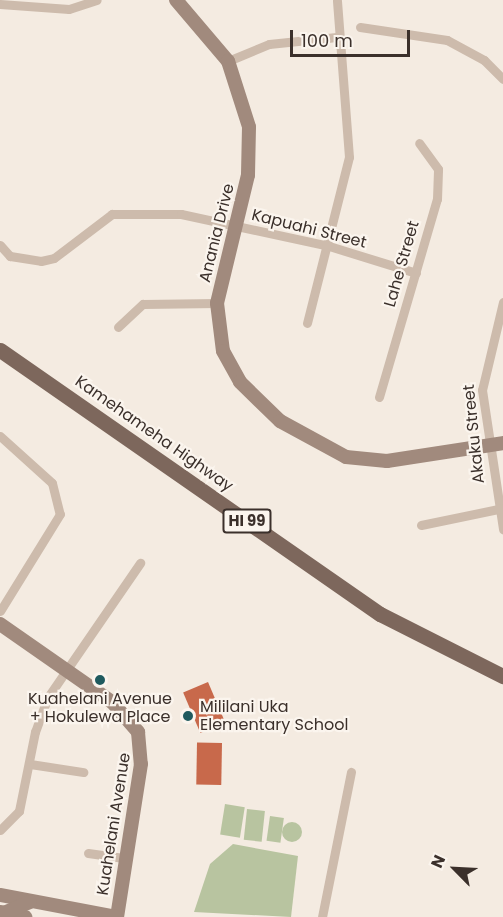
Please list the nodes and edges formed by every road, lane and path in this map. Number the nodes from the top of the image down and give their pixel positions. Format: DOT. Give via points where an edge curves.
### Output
graph roads {
  1 [pos="97,0"];
  2 [pos="176,0"];
  3 [pos="337,0"];
  4 [pos="0,4"];
  5 [pos="360,27"];
  6 [pos="337,37"];
  7 [pos="228,61"];
  8 [pos="503,79"];
  9 [pos="419,143"];
  10 [pos="233,226"];
  11 [pos="0,245"];
  12 [pos="329,246"];
  13 [pos="416,273"];
  14 [pos="217,303"];
  15 [pos="503,303"];
  16 [pos="307,323"];
  17 [pos="118,327"];
  18 [pos="0,350"];
  19 [pos="379,397"];
  20 [pos="0,436"];
  21 [pos="503,442"];
  22 [pos="488,446"];
  23 [pos="501,508"];
  24 [pos="422,525"];
  25 [pos="503,529"];
  26 [pos="140,563"];
  27 [pos="0,611"];
  28 [pos="0,624"];
  29 [pos="68,669"];
  30 [pos="503,676"];
  31 [pos="30,764"];
  32 [pos="83,772"];
  33 [pos="351,772"];
  34 [pos="0,830"];
  35 [pos="88,853"];
  36 [pos="124,858"];
  37 [pos="0,896"];
  38 [pos="33,901"];
  39 [pos="2,912"];
  40 [pos="25,917"];
  41 [pos="117,917"];
  42 [pos="322,917"];
  1 -- 4 [label="street" via="69,9"];
  2 -- 7 [label="street, Anania Drive"];
  3 -- 6 [label="street"];
  5 -- 8 [label="street" via="447,40 484,60"];
  6 -- 7 [label="street" via="269,44"];
  6 -- 12 [label="street" via="349,157"];
  7 -- 10 [label="street, Anania Drive" via="251,142"];
  9 -- 13 [label="street, Lahe Street" via="438,169 438,184"];
  10 -- 11 [label="street, Kapuahi Street" via="198,215 125,213 99,220 54,258 27,261"];
  10 -- 12 [label="street, Kapuahi Street"];
  10 -- 14 [label="street, Anania Drive"];
  12 -- 13 [label="street, Kapuahi Street"];
  12 -- 16 [label="street"];
  13 -- 19 [label="street, Lahe Street"];
  14 -- 17 [label="street" via="143,304"];
  14 -- 22 [label="street, Anania Drive" via="223,351 240,382 280,421 327,451 387,460"];
  15 -- 22 [label="street, Akaku Street" via="483,372"];
  18 -- 30 [label="main road, Kamehameha Highway / HI 99" via="380,614"];
  20 -- 27 [label="street" via="52,483 60,514"];
  21 -- 22 [label="street, Anania Drive"];
  22 -- 23 [label="street, Akaku Street"];
  23 -- 24 [label="street"];
  23 -- 25 [label="street, Akaku Street"];
  26 -- 29 [label="street"];
  28 -- 29 [label="street, Kuahelani Avenue"];
  29 -- 31 [label="street" via="39,714"];
  29 -- 36 [label="street, Kuahelani Avenue" via="123,712 138,732 141,764"];
  31 -- 32 [label="street"];
  31 -- 34 [label="street" via="19,811"];
  33 -- 42 [label="street"];
  35 -- 36 [label="street"];
  36 -- 41 [label="street, Kuahelani Avenue"];
  37 -- 38 [label="street"];
  38 -- 39 [label="street"];
  38 -- 41 [label="street"];
  39 -- 40 [label="street"];
}
